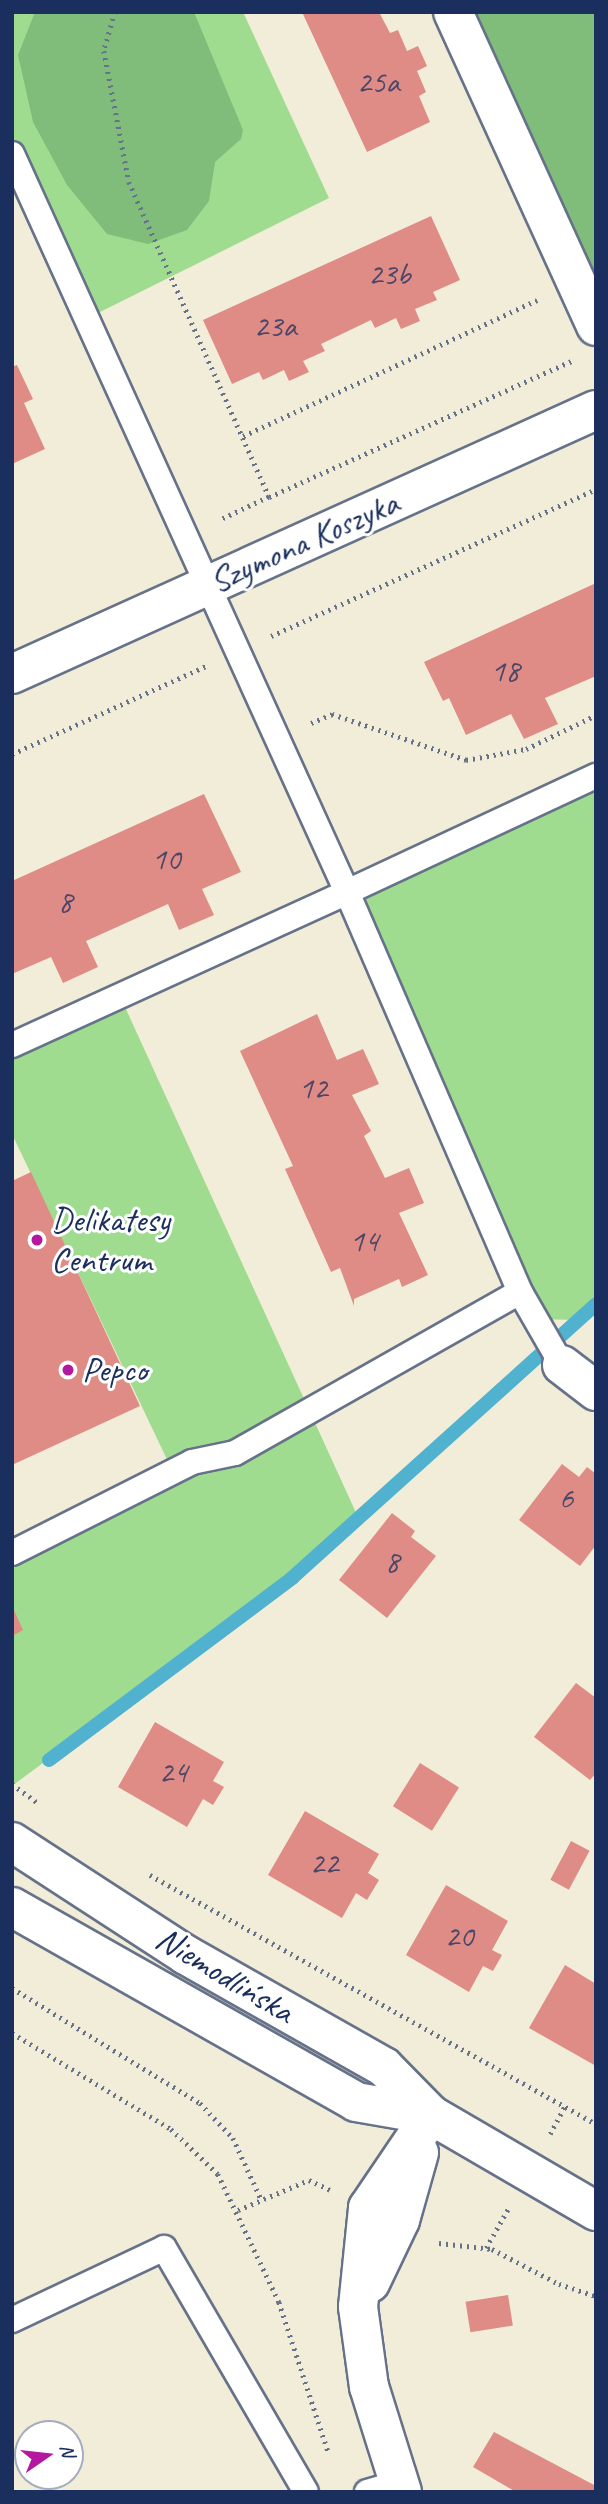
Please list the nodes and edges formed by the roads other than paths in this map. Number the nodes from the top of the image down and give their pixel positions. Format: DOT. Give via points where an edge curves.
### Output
graph roads {
  1 [pos="453,12"];
  2 [pos="12,154"];
  3 [pos="596,326"];
  4 [pos="596,410"];
  5 [pos="210,585"];
  6 [pos="12,674"];
  7 [pos="596,776"];
  8 [pos="347,892"];
  9 [pos="12,1045"];
  10 [pos="520,1292"];
  11 [pos="562,1365"];
  12 [pos="596,1391"];
  13 [pos="12,1553"];
  14 [pos="12,1842"];
  15 [pos="12,1907"];
  16 [pos="431,2115"];
  17 [pos="596,2211"];
  18 [pos="12,2319"];
  19 [pos="389,2489"];
  20 [pos="306,2492"];
  1 -- 3 [label="street"];
  2 -- 5 [label="lane"];
  4 -- 5 [label="street, Szymona Koszyka"];
  5 -- 6 [label="street, Szymona Koszyka"];
  5 -- 8 [label="lane"];
  7 -- 8 [label="lane"];
  8 -- 9 [label="lane"];
  8 -- 10 [label="lane"];
  10 -- 11 [label="lane"];
  10 -- 13 [label="lane" via="235,1453 192,1462"];
  11 -- 12 [label="street"];
  14 -- 16 [label="street, Niemodlińska" via="186,1955 384,2067"];
  15 -- 16 [label="street, Niemodlińska" via="356,2102"];
  16 -- 17 [label="street, Niemodlińska"];
  16 -- 19 [label="street" via="400,2220 358,2307"];
  18 -- 20 [label="lane" via="164,2248"];
}
